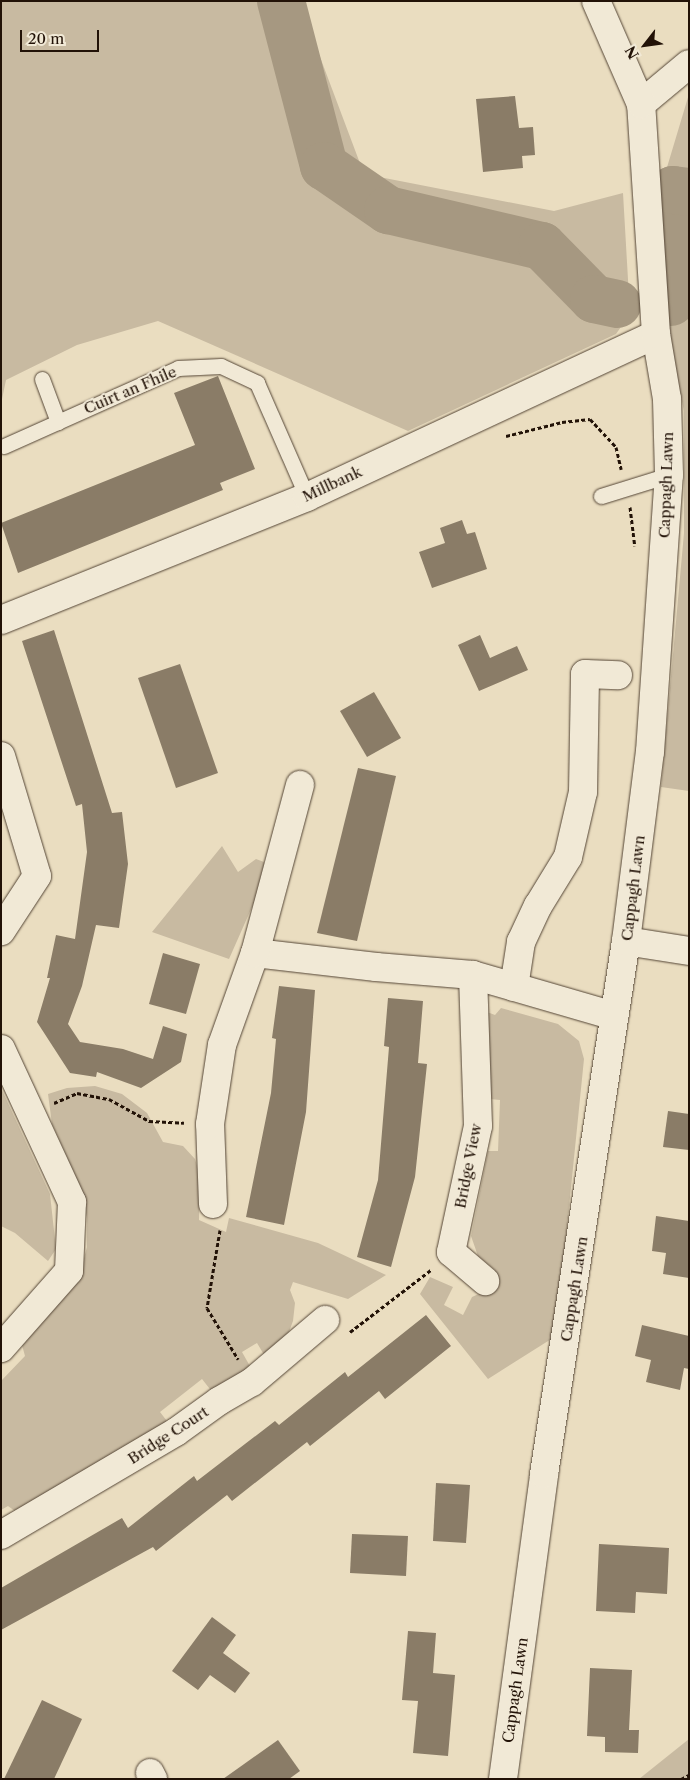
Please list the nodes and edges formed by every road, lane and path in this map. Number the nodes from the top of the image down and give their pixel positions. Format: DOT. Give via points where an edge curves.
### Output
graph roads {
  1 [pos="596,1"];
  2 [pos="689,64"];
  3 [pos="641,104"];
  4 [pos="656,334"];
  5 [pos="42,379"];
  6 [pos="58,422"];
  7 [pos="4,446"];
  8 [pos="669,475"];
  9 [pos="307,496"];
  10 [pos="601,496"];
  11 [pos="1,620"];
  12 [pos="618,675"];
  13 [pos="1,756"];
  14 [pos="300,785"];
  15 [pos="1,931"];
  16 [pos="626,941"];
  17 [pos="689,951"];
  18 [pos="255,953"];
  19 [pos="473,974"];
  20 [pos="514,986"];
  21 [pos="614,1016"];
  22 [pos="1,1049"];
  23 [pos="31,1113"];
  24 [pos="210,1124"];
  25 [pos="213,1204"];
  26 [pos="485,1281"];
  27 [pos="325,1320"];
  28 [pos="1,1348"];
  29 [pos="1,1535"];
  30 [pos="689,1775"];
  31 [pos="503,1779"];
  32 [pos="681,1779"];
  1 -- 3 [label="street, Cappagh Lawn"];
  2 -- 3 [label="street"];
  3 -- 4 [label="street, Cappagh Lawn"];
  4 -- 8 [label="street, Cappagh Lawn" via="667,399"];
  4 -- 9 [label="street, Millbank"];
  5 -- 6 [label="lane"];
  6 -- 7 [label="lane, Cuirt an Fhile"];
  6 -- 9 [label="lane, Cuirt an Fhile" via="178,368 221,366 257,384"];
  8 -- 10 [label="lane"];
  8 -- 16 [label="street, Cappagh Lawn" via="650,752"];
  9 -- 11 [label="street, Millbank"];
  12 -- 20 [label="street" via="585,674 583,792 568,857 538,906 521,942"];
  13 -- 15 [label="street" via="37,876"];
  14 -- 18 [label="street"];
  16 -- 17 [label="street"];
  16 -- 21 [label="street, Cappagh Lawn"];
  18 -- 19 [label="street"];
  18 -- 24 [label="street" via="222,1045"];
  19 -- 20 [label="street"];
  19 -- 26 [label="street, Bridge View" via="478,1126 451,1252"];
  20 -- 21 [label="street"];
  21 -- 31 [label="street, Cappagh Lawn" via="544,1474"];
  22 -- 23 [label="street"];
  23 -- 24 [label="path" via="77,1093 108,1099 150,1122"];
  23 -- 28 [label="street" via="72,1202 69,1271"];
  24 -- 25 [label="street"];
  27 -- 29 [label="street, Bridge Court" via="252,1382 176,1432"];
  30 -- 32 [label="path"];
}
